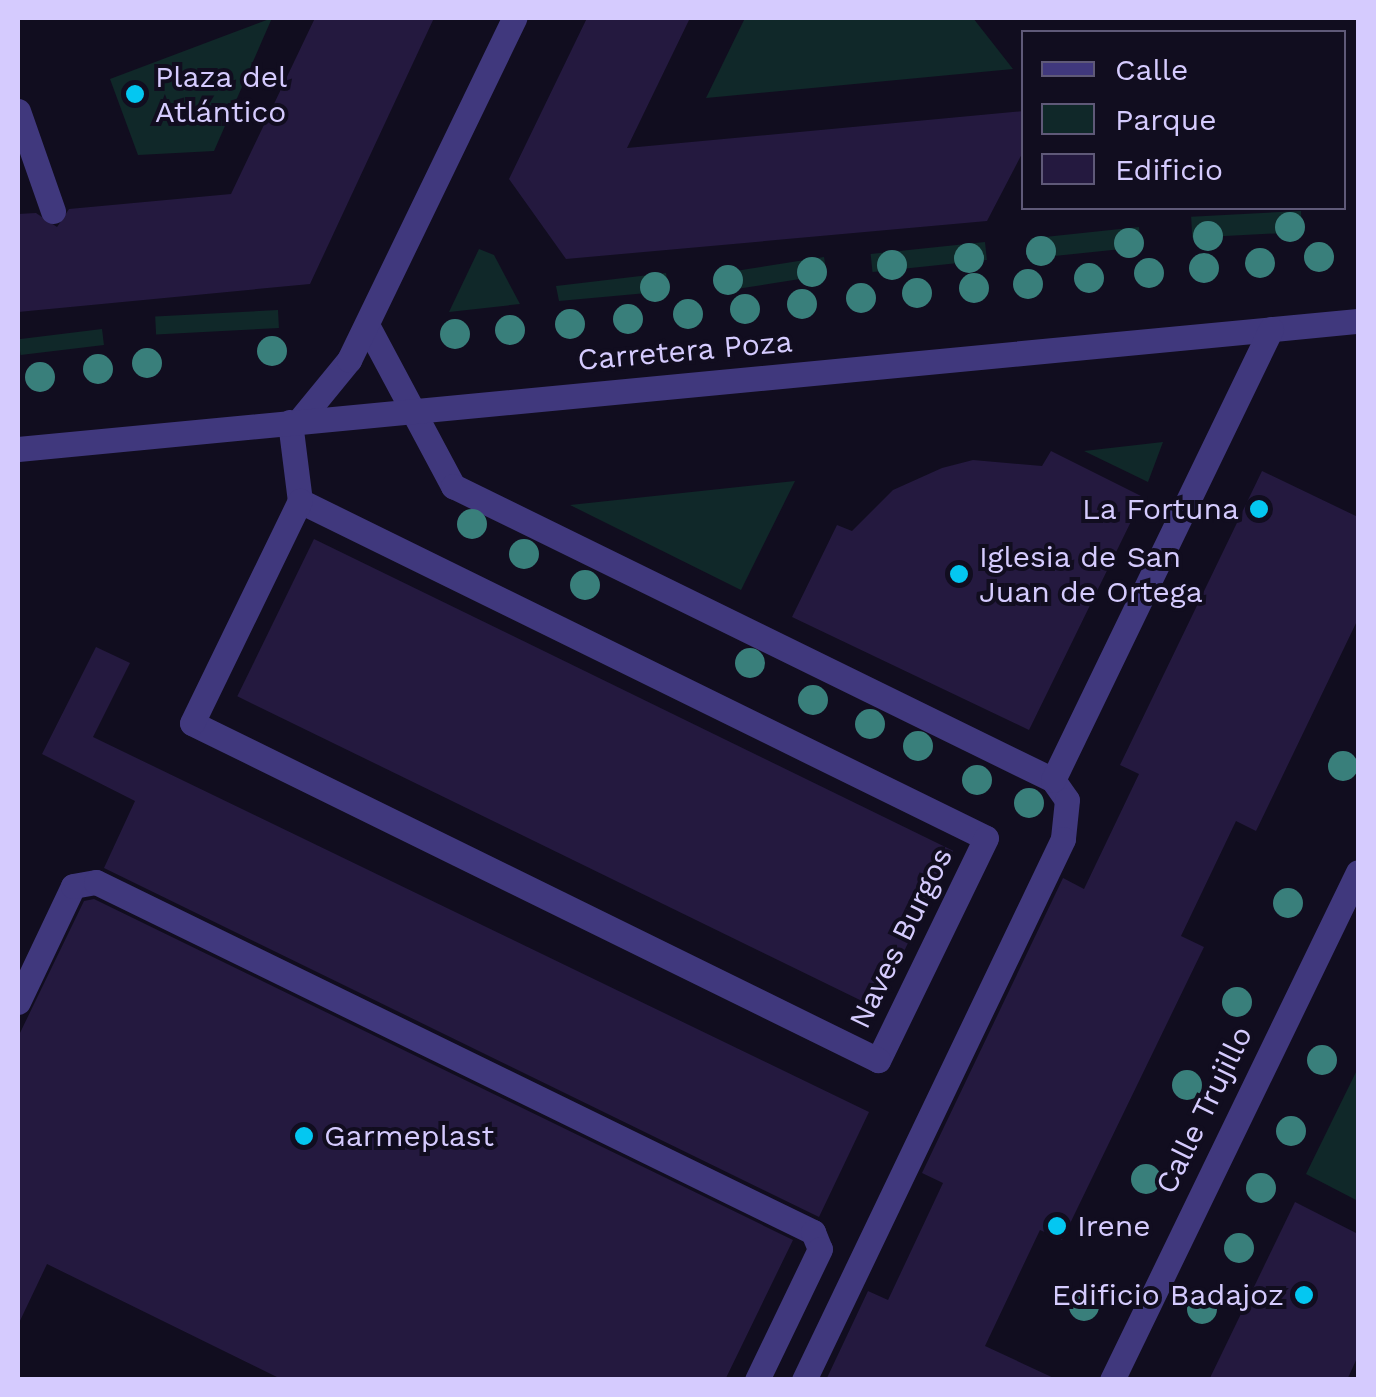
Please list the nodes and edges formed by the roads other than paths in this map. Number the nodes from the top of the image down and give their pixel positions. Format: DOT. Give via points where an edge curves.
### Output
graph roads {
  1 [pos="514,18"];
  2 [pos="18,111"];
  3 [pos="53,211"];
  4 [pos="1358,321"];
  5 [pos="367,325"];
  6 [pos="1271,329"];
  7 [pos="408,410"];
  8 [pos="295,421"];
  9 [pos="18,450"];
  10 [pos="300,501"];
  11 [pos="1054,780"];
  12 [pos="1358,872"];
  13 [pos="18,1002"];
  14 [pos="757,1380"];
  15 [pos="804,1380"];
  16 [pos="1112,1380"];
  1 -- 5 [label="street"];
  2 -- 3 [label="street"];
  4 -- 6 [label="street, Carretera Poza"];
  5 -- 7 [label="street"];
  5 -- 8 [label="street"];
  6 -- 7 [label="street, Carretera Poza"];
  6 -- 11 [label="street"];
  7 -- 8 [label="street, Carretera Poza"];
  7 -- 11 [label="street" via="453,486"];
  8 -- 9 [label="street, Carretera Poza"];
  8 -- 10 [label="street"];
  10 -- 10 [label="street, Naves Burgos" via="192,722 878,1060 986,838"];
  11 -- 15 [label="street" via="1070,821"];
  12 -- 16 [label="street, Calle Trujillo"];
  13 -- 14 [label="street" via="72,886 96,882 813,1232 820,1250"];
}
